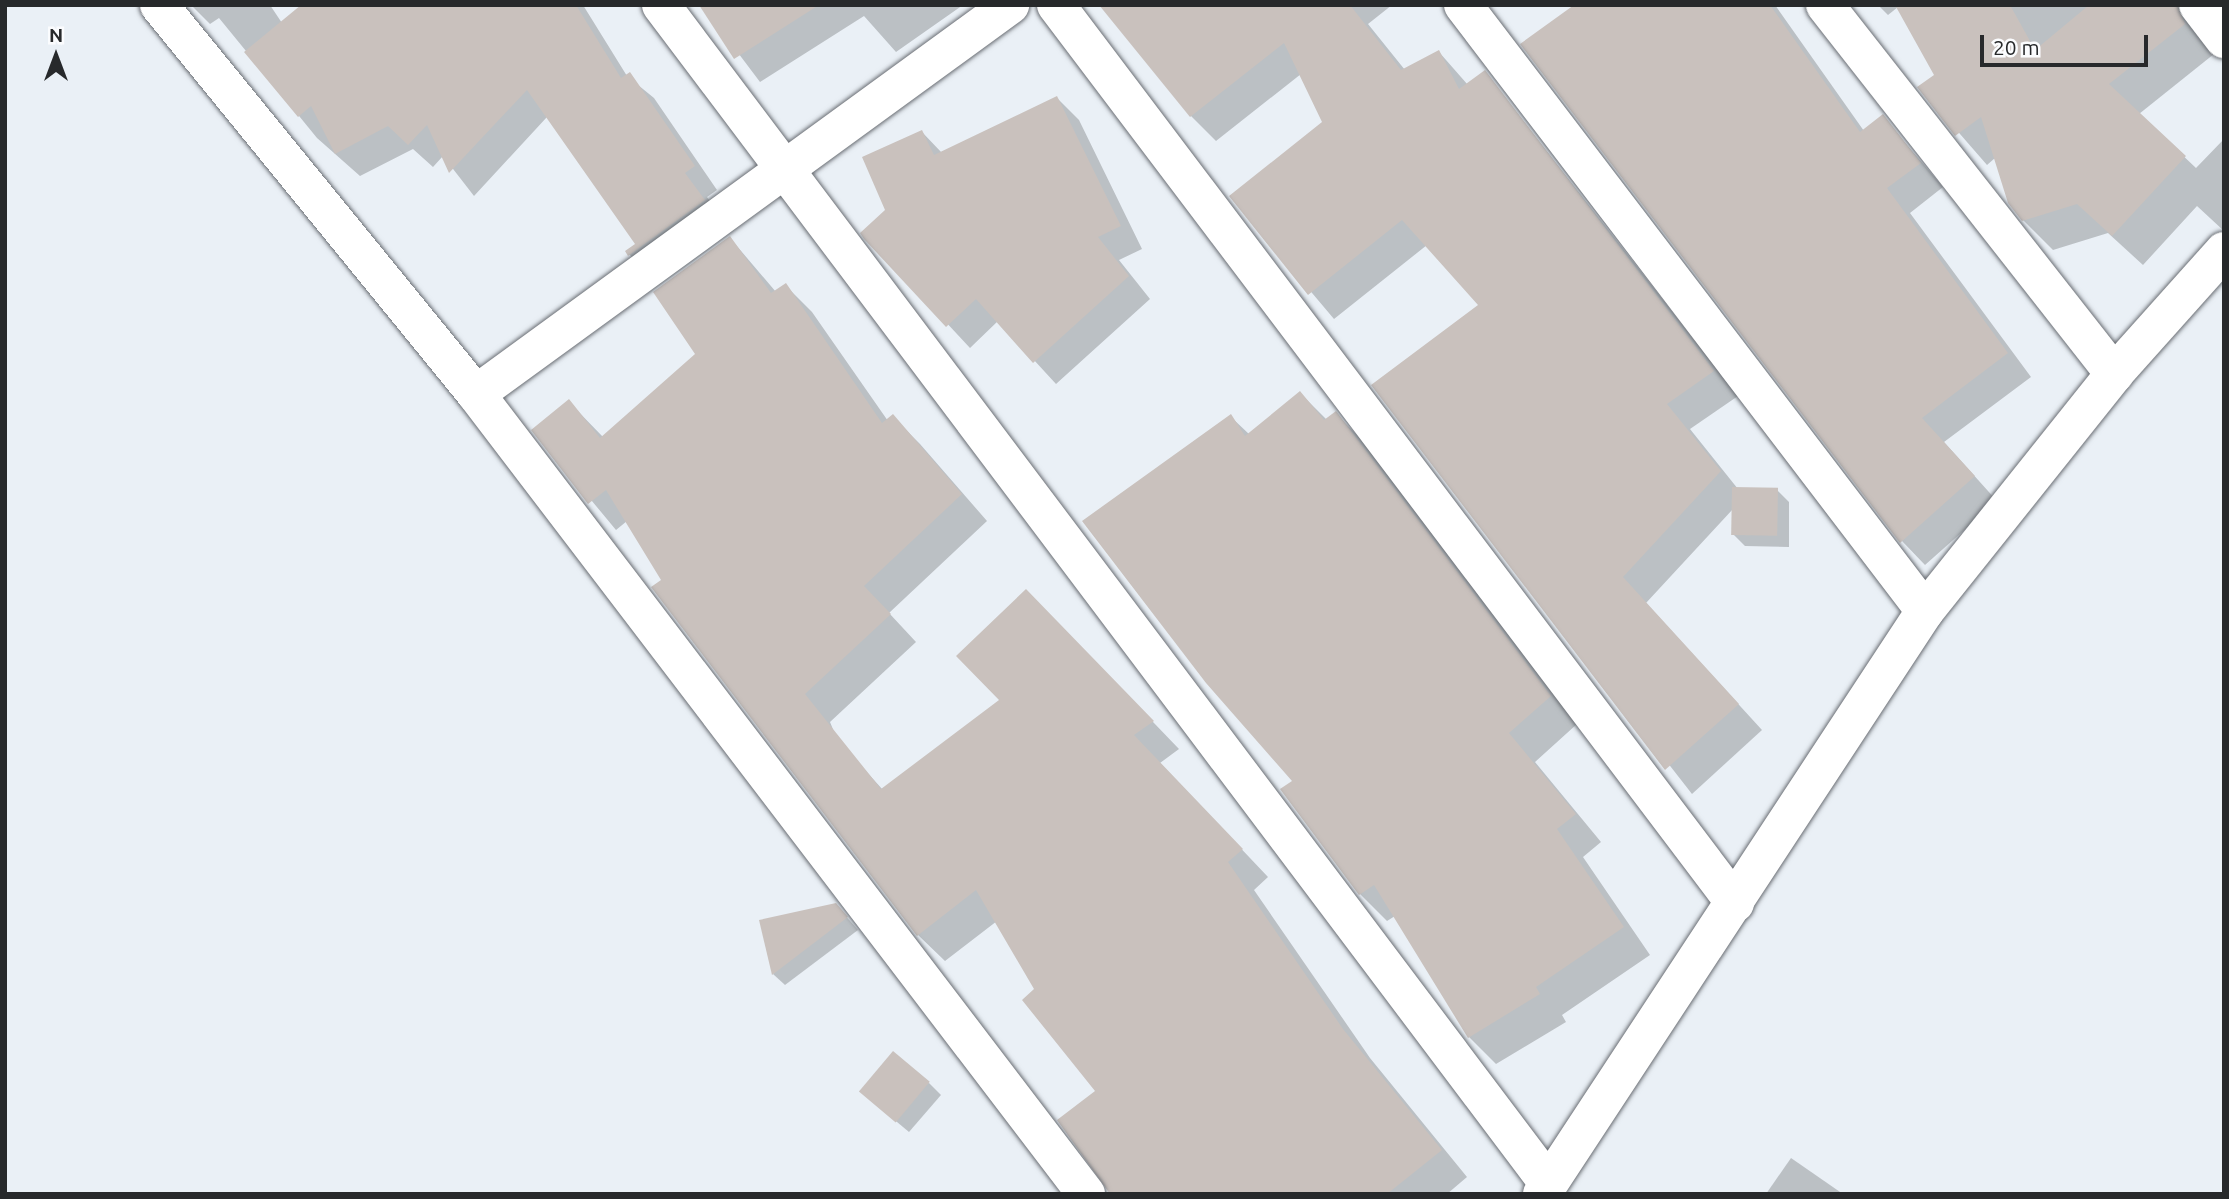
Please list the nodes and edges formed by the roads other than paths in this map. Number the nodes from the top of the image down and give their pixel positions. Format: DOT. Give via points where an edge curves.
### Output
graph roads {
  1 [pos="661,5"];
  2 [pos="1010,5"];
  3 [pos="1055,5"];
  4 [pos="1463,5"];
  5 [pos="1825,5"];
  6 [pos="2199,5"];
  7 [pos="165,7"];
  8 [pos="2224,39"];
  9 [pos="788,167"];
  10 [pos="2224,251"];
  11 [pos="2114,374"];
  12 [pos="476,394"];
  13 [pos="1925,611"];
  14 [pos="1735,903"];
  15 [pos="1545,1188"];
  16 [pos="1086,1194"];
  1 -- 9 [label="street"];
  2 -- 9 [label="street"];
  3 -- 14 [label="street"];
  4 -- 13 [label="street"];
  5 -- 11 [label="street"];
  6 -- 8 [label="street"];
  7 -- 12 [label="street"];
  9 -- 12 [label="street"];
  9 -- 15 [label="street"];
  10 -- 11 [label="street"];
  11 -- 13 [label="street"];
  12 -- 16 [label="street"];
  13 -- 14 [label="street"];
  14 -- 15 [label="street"];
}
